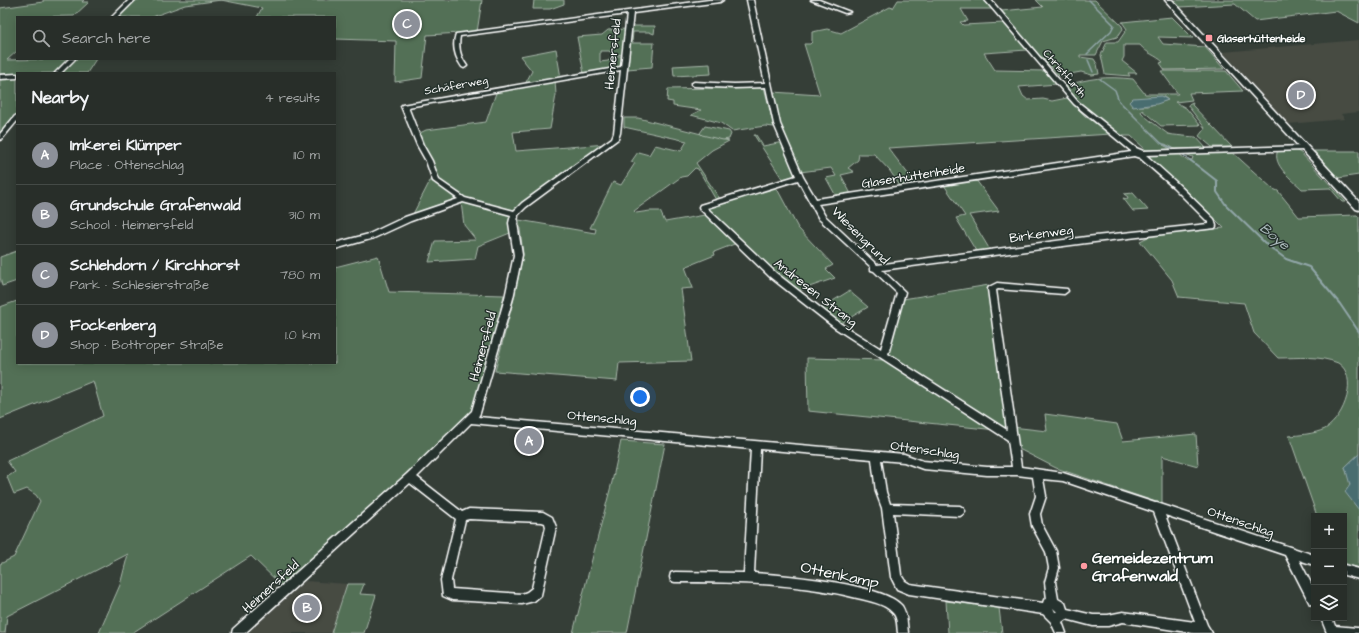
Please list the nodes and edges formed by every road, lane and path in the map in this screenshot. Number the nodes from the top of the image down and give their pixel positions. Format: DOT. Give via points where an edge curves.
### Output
graph roads {
  1 [pos="132,0"];
  2 [pos="720,0"];
  3 [pos="750,0"];
  4 [pos="814,0"];
  5 [pos="988,0"];
  6 [pos="1168,0"];
  7 [pos="630,12"];
  8 [pos="847,12"];
  9 [pos="116,16"];
  10 [pos="71,60"];
  11 [pos="464,66"];
  12 [pos="624,68"];
  13 [pos="59,72"];
  14 [pos="16,76"];
  15 [pos="0,77"];
  16 [pos="694,84"];
  17 [pos="768,85"];
  18 [pos="16,118"];
  19 [pos="0,138"];
  20 [pos="1304,148"];
  21 [pos="1138,153"];
  22 [pos="800,176"];
  23 [pos="463,200"];
  24 [pos="814,202"];
  25 [pos="1359,207"];
  26 [pos="515,214"];
  27 [pos="1212,226"];
  28 [pos="336,246"];
  29 [pos="874,268"];
  30 [pos="1064,290"];
  31 [pos="883,356"];
  32 [pos="472,420"];
  33 [pos="1012,438"];
  34 [pos="756,444"];
  35 [pos="876,456"];
  36 [pos="1017,470"];
  37 [pos="1037,474"];
  38 [pos="410,477"];
  39 [pos="1157,507"];
  40 [pos="887,508"];
  41 [pos="960,511"];
  42 [pos="461,517"];
  43 [pos="1289,552"];
  44 [pos="1311,559"];
  45 [pos="1347,571"];
  46 [pos="1359,574"];
  47 [pos="675,577"];
  48 [pos="749,577"];
  49 [pos="1311,594"];
  50 [pos="1050,606"];
  51 [pos="1059,615"];
  52 [pos="1328,621"];
  53 [pos="1205,631"];
  54 [pos="1333,632"];
  55 [pos="237,633"];
  56 [pos="902,633"];
  57 [pos="1061,633"];
  58 [pos="1357,633"];
  1 -- 9 [label="street"];
  2 -- 7 [label="street"];
  3 -- 17 [label="street, Wiesengrund"];
  4 -- 8 [label="street"];
  5 -- 21 [label="street, Christfurth" via="1076,103"];
  6 -- 20 [label="main road"];
  7 -- 11 [label="street" via="458,35 458,55"];
  7 -- 12 [label="street, Heimersfeld"];
  10 -- 13 [label="street"];
  12 -- 23 [label="street, Schäferweg" via="404,106 436,181"];
  12 -- 26 [label="street, Heimersfeld" via="615,139"];
  14 -- 15 [label="street"];
  16 -- 17 [label="street"];
  17 -- 22 [label="street, Wiesengrund" via="777,124"];
  18 -- 19 [label="street"];
  20 -- 21 [label="street, Glaserhüttenheide"];
  20 -- 25 [label="main road"];
  21 -- 24 [label="street, Glaserhüttenheide"];
  21 -- 27 [label="street, Christfurth" via="1175,185 1211,221"];
  22 -- 24 [label="street, Wiesengrund"];
  22 -- 31 [label="street, Andresen Strang" via="702,207 795,294"];
  23 -- 26 [label="street, Schäferweg"];
  23 -- 28 [label="street" via="408,219 371,236"];
  24 -- 29 [label="street, Wiesengrund" via="822,217"];
  26 -- 32 [label="street, Heimersfeld" via="513,223 518,255 480,404"];
  27 -- 29 [label="street, Birkenweg"];
  29 -- 31 [label="street, Wiesengrund" via="898,288 901,294"];
  30 -- 33 [label="street" via="997,286 992,289"];
  31 -- 33 [label="street, Andresen Strang"];
  32 -- 34 [label="street, Ottenschlag"];
  32 -- 38 [label="street, Heimersfeld"];
  33 -- 36 [label="street"];
  34 -- 35 [label="street, Ottenschlag"];
  34 -- 48 [label="street"];
  35 -- 36 [label="street, Ottenschlag" via="904,458 924,465 987,471"];
  35 -- 40 [label="street" via="881,492"];
  36 -- 37 [label="street, Ottenschlag"];
  37 -- 39 [label="street, Ottenschlag" via="1082,482"];
  37 -- 50 [label="street" via="1041,496 1035,514 1037,526 1051,551 1054,568 1050,582"];
  38 -- 42 [label="street"];
  38 -- 55 [label="street, Heimersfeld"];
  39 -- 43 [label="street, Ottenschlag"];
  39 -- 53 [label="street"];
  40 -- 41 [label="street"];
  40 -- 50 [label="street" via="896,577 901,586"];
  42 -- 42 [label="street" via="446,580 447,592 452,595 522,599 534,595 538,591 551,527 549,520 543,517 469,514"];
  43 -- 44 [label="street, Ottenschlag"];
  43 -- 49 [label="street"];
  45 -- 46 [label="street"];
  47 -- 48 [label="street, Ottenkamp"];
  48 -- 56 [label="street, Ottenkamp" via="798,580 881,599 899,611"];
  50 -- 51 [label="street" via="1058,605"];
  51 -- 53 [label="street" via="1112,622 1123,617"];
  51 -- 57 [label="street"];
  52 -- 54 [label="street"];
  54 -- 58 [label="street"];
}
